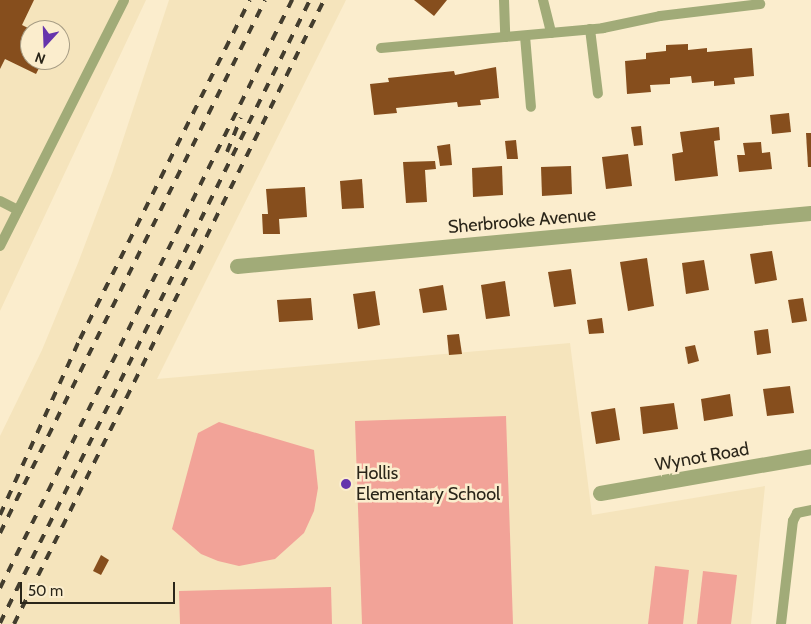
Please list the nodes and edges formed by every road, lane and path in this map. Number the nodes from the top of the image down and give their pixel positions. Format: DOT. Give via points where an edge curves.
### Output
graph roads {
  1 [pos="124,0"];
  2 [pos="504,0"];
  3 [pos="543,0"];
  4 [pos="760,4"];
  5 [pos="590,29"];
  6 [pos="551,33"];
  7 [pos="525,36"];
  8 [pos="505,37"];
  9 [pos="381,48"];
  10 [pos="598,94"];
  11 [pos="531,107"];
  12 [pos="0,201"];
  13 [pos="18,210"];
  14 [pos="811,213"];
  15 [pos="0,246"];
  16 [pos="237,266"];
  17 [pos="811,456"];
  18 [pos="600,493"];
  19 [pos="811,510"];
  20 [pos="781,624"];
  1 -- 13 [label="lane"];
  2 -- 8 [label="lane"];
  3 -- 6 [label="lane"];
  4 -- 5 [label="lane"];
  5 -- 6 [label="lane"];
  5 -- 10 [label="lane"];
  6 -- 7 [label="lane"];
  7 -- 8 [label="lane"];
  7 -- 11 [label="lane"];
  8 -- 9 [label="lane"];
  12 -- 13 [label="lane"];
  13 -- 15 [label="lane"];
  14 -- 16 [label="street, Sherbrooke Avenue"];
  17 -- 18 [label="street, Wynot Road"];
  19 -- 20 [label="lane" via="797,513 793,521"];
}
